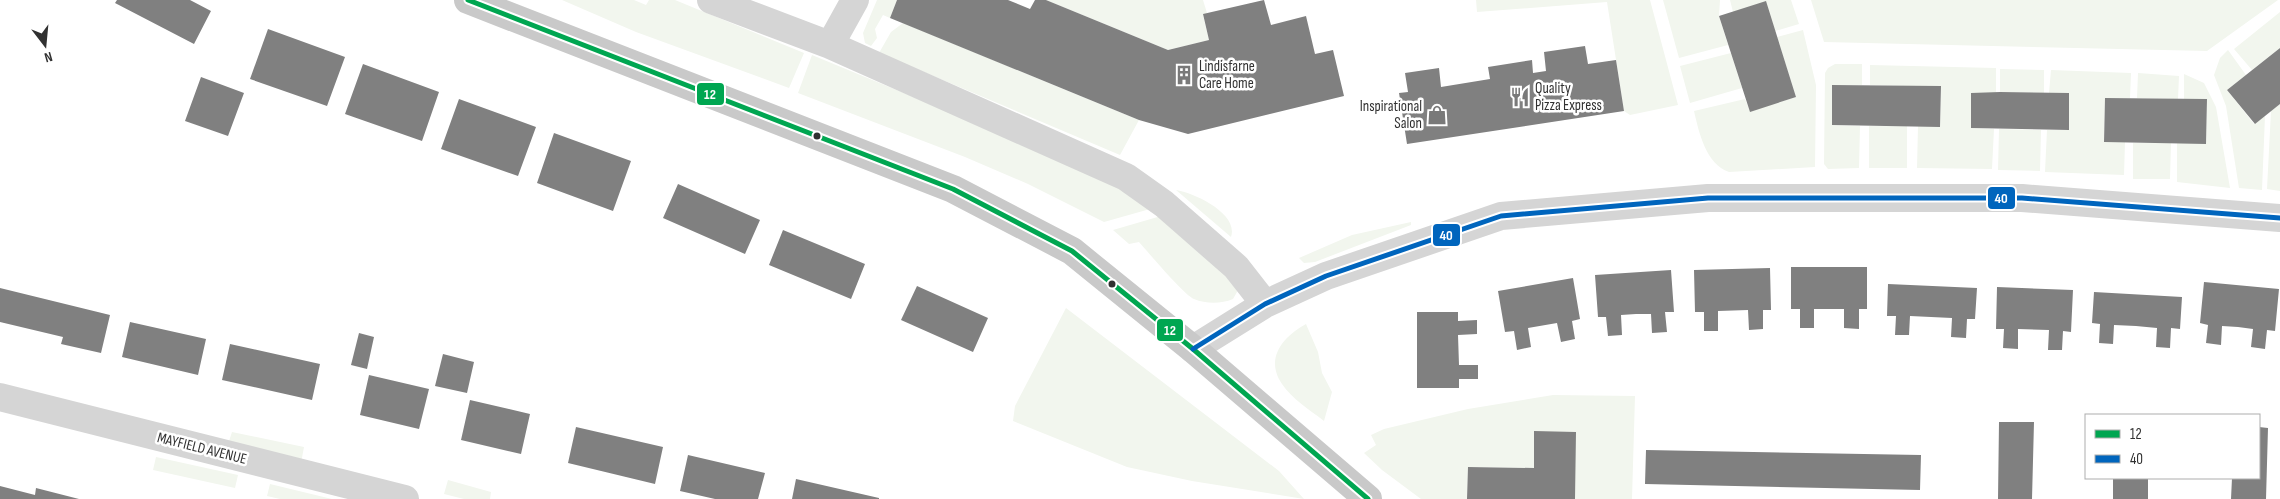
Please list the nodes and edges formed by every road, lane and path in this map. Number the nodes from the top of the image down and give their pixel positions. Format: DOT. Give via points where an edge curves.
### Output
graph roads {
  1 [pos="468,0"];
  2 [pos="711,0"];
  3 [pos="855,0"];
  4 [pos="830,45"];
  5 [pos="2280,218"];
  6 [pos="1265,304"];
  7 [pos="1193,349"];
  8 [pos="0,397"];
  9 [pos="1354,494"];
  10 [pos="404,499"];
  1 -- 7 [label="main road" via="953,189 1072,251"];
  2 -- 4 [label="street"];
  3 -- 4 [label="street"];
  4 -- 6 [label="street" via="1126,176 1164,204 1236,267"];
  5 -- 6 [label="street" via="2022,198 1708,198 1501,216 1326,276"];
  6 -- 7 [label="street"];
  7 -- 9 [label="main road"];
  8 -- 10 [label="street, MAYFIELD AVENUE"];
}
